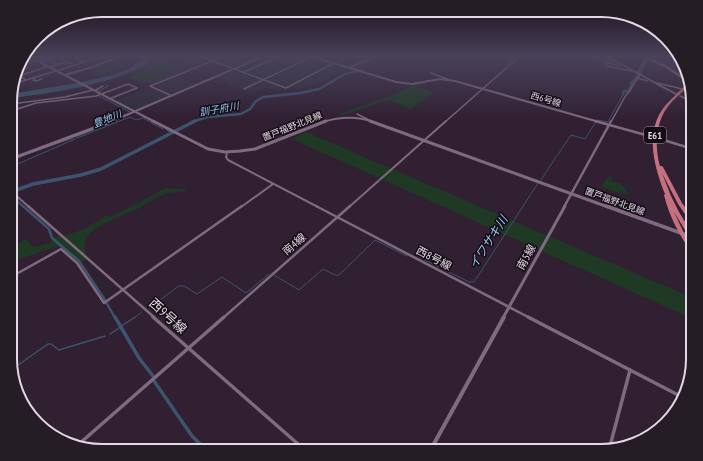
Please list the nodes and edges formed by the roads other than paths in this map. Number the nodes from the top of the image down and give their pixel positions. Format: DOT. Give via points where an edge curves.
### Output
graph roads {
  1 [pos="22,78"];
  2 [pos="36,78"];
  3 [pos="69,78"];
  4 [pos="169,78"];
  5 [pos="214,78"];
  6 [pos="258,78"];
  7 [pos="269,78"];
  8 [pos="306,78"];
  9 [pos="381,78"];
  10 [pos="443,78"];
  11 [pos="495,78"];
  12 [pos="637,78"];
  13 [pos="644,78"];
  14 [pos="27,80"];
  15 [pos="264,80"];
  16 [pos="450,80"];
  17 [pos="20,82"];
  18 [pos="652,82"];
  19 [pos="103,86"];
  20 [pos="483,88"];
  21 [pos="244,89"];
  22 [pos="685,89"];
  23 [pos="92,90"];
  24 [pos="96,90"];
  25 [pos="685,90"];
  26 [pos="101,94"];
  27 [pos="680,94"];
  28 [pos="172,96"];
  29 [pos="109,98"];
  30 [pos="686,98"];
  31 [pos="48,100"];
  32 [pos="17,103"];
  33 [pos="17,109"];
  34 [pos="135,112"];
  35 [pos="357,114"];
  36 [pos="369,120"];
  37 [pos="609,125"];
  38 [pos="653,137"];
  39 [pos="425,139"];
  40 [pos="660,139"];
  41 [pos="686,147"];
  42 [pos="227,153"];
  43 [pos="17,157"];
  44 [pos="661,167"];
  45 [pos="273,184"];
  46 [pos="663,184"];
  47 [pos="571,194"];
  48 [pos="17,196"];
  49 [pos="686,212"];
  50 [pos="337,217"];
  51 [pos="686,223"];
  52 [pos="686,224"];
  53 [pos="682,235"];
  54 [pos="686,236"];
  55 [pos="686,241"];
  56 [pos="17,274"];
  57 [pos="123,289"];
  58 [pos="509,307"];
  59 [pos="188,347"];
  60 [pos="630,370"];
  61 [pos="678,395"];
  62 [pos="82,441"];
  63 [pos="610,443"];
  64 [pos="298,444"];
  65 [pos="434,444"];
  1 -- 14 [label="street"];
  2 -- 14 [label="street"];
  3 -- 23 [label="main road, 置戸福野北見線"];
  4 -- 28 [label="street" via="149,85"];
  5 -- 28 [label="main road"];
  6 -- 15 [label="street"];
  7 -- 15 [label="street"];
  8 -- 15 [label="street" via="286,88"];
  9 -- 16 [label="street, 西6号線" via="407,84 436,79"];
  10 -- 16 [label="street"];
  11 -- 20 [label="street, 南4線"];
  12 -- 18 [label="street"];
  12 -- 37 [label="street, 南5線" via="631,92 626,94"];
  13 -- 18 [label="street"];
  14 -- 17 [label="street"];
  15 -- 21 [label="street"];
  16 -- 20 [label="street, 西6号線"];
  18 -- 25 [label="street"];
  18 -- 27 [label="street"];
  19 -- 24 [label="street"];
  20 -- 37 [label="street, 西6号線"];
  20 -- 39 [label="street, 南4線"];
  22 -- 27 [label="highway, E61"];
  23 -- 26 [label="main road, 置戸福野北見線"];
  23 -- 31 [label="street"];
  26 -- 29 [label="main road, 置戸福野北見線"];
  26 -- 29 [label="street" via="128,84 137,88"];
  26 -- 31 [label="street"];
  27 -- 30 [label="street"];
  27 -- 44 [label="highway, E61" via="669,108 659,129 658,151"];
  27 -- 46 [label="highway, E61" via="663,112 657,129 656,151"];
  28 -- 34 [label="main road"];
  29 -- 34 [label="main road, 置戸福野北見線"];
  31 -- 32 [label="street"];
  31 -- 33 [label="street"];
  34 -- 42 [label="main road, 置戸福野北見線" via="208,149"];
  34 -- 43 [label="main road"];
  35 -- 36 [label="street"];
  36 -- 39 [label="main road, 置戸福野北見線"];
  36 -- 42 [label="main road, 置戸福野北見線" via="331,120 261,148"];
  37 -- 38 [label="street, 西6号線"];
  37 -- 47 [label="street, 南5線"];
  39 -- 47 [label="main road, 置戸福野北見線"];
  39 -- 50 [label="street, 南4線"];
  40 -- 41 [label="street"];
  42 -- 45 [label="street, 西8号線" via="228,160"];
  44 -- 49 [label="highway"];
  44 -- 51 [label="highway, E61" via="670,193"];
  45 -- 50 [label="street, 西8号線"];
  45 -- 57 [label="street"];
  46 -- 52 [label="highway, E61"];
  46 -- 53 [label="highway" via="669,208"];
  47 -- 53 [label="main road, 置戸福野北見線"];
  47 -- 58 [label="street, 南5線"];
  48 -- 57 [label="street, 西9号線"];
  50 -- 58 [label="street, 西8号線"];
  50 -- 59 [label="street, 南4線"];
  53 -- 54 [label="main road, 置戸福野北見線"];
  53 -- 55 [label="highway"];
  56 -- 57 [label="street" via="61,249 77,263 104,303"];
  57 -- 59 [label="street, 西9号線"];
  58 -- 60 [label="street, 西8号線"];
  58 -- 65 [label="street, 南5線"];
  59 -- 62 [label="street, 南4線"];
  59 -- 64 [label="street, 西9号線"];
  60 -- 61 [label="street, 西8号線"];
  60 -- 63 [label="street"];
}
